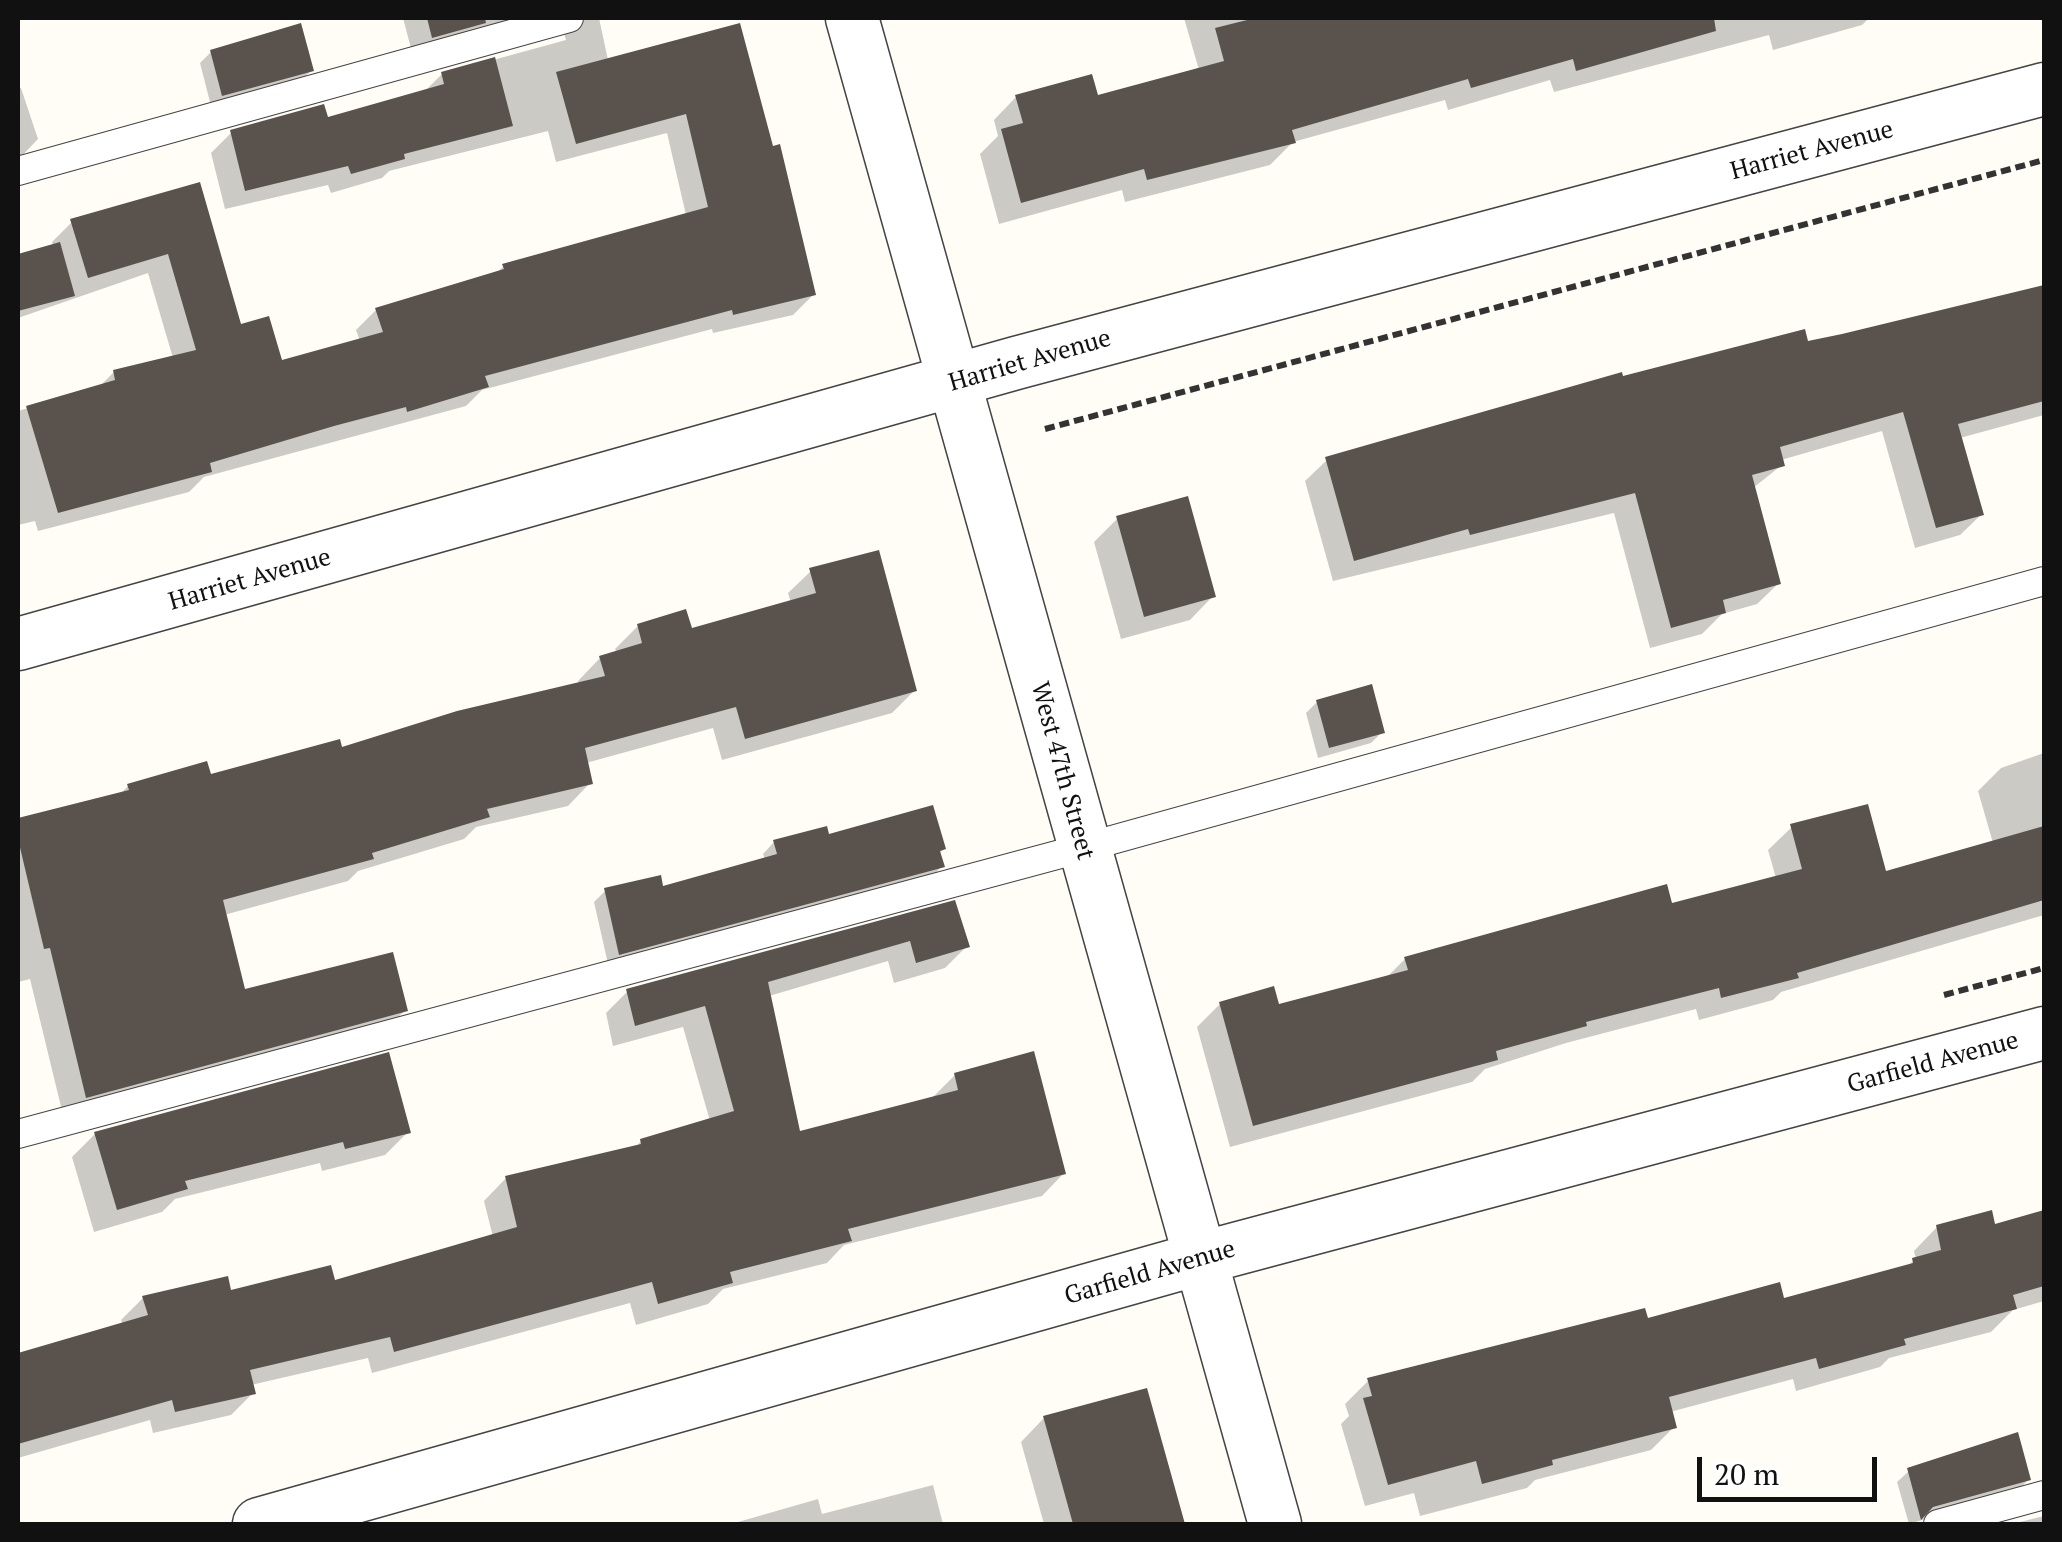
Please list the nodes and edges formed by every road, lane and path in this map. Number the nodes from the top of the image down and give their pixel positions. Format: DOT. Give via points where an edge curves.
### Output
graph roads {
  1 [pos="569,18"];
  2 [pos="852,18"];
  3 [pos="2044,88"];
  4 [pos="2044,160"];
  5 [pos="18,171"];
  6 [pos="956,382"];
  7 [pos="1045,429"];
  8 [pos="2044,581"];
  9 [pos="18,644"];
  10 [pos="1083,848"];
  11 [pos="2044,1033"];
  12 [pos="18,1134"];
  13 [pos="1198,1259"];
  14 [pos="2044,1495"];
  15 [pos="259,1524"];
  16 [pos="1275,1524"];
  17 [pos="1938,1524"];
  1 -- 5 [label="lane"];
  2 -- 6 [label="street, West 47th Street"];
  3 -- 6 [label="street, Harriet Avenue"];
  4 -- 7 [label="path"];
  6 -- 9 [label="street, Harriet Avenue"];
  6 -- 10 [label="street, West 47th Street"];
  8 -- 10 [label="lane"];
  10 -- 12 [label="lane"];
  10 -- 13 [label="street, West 47th Street"];
  11 -- 13 [label="street, Garfield Avenue"];
  13 -- 15 [label="street, Garfield Avenue"];
  13 -- 16 [label="street, West 47th Street"];
  14 -- 17 [label="lane"];
}
